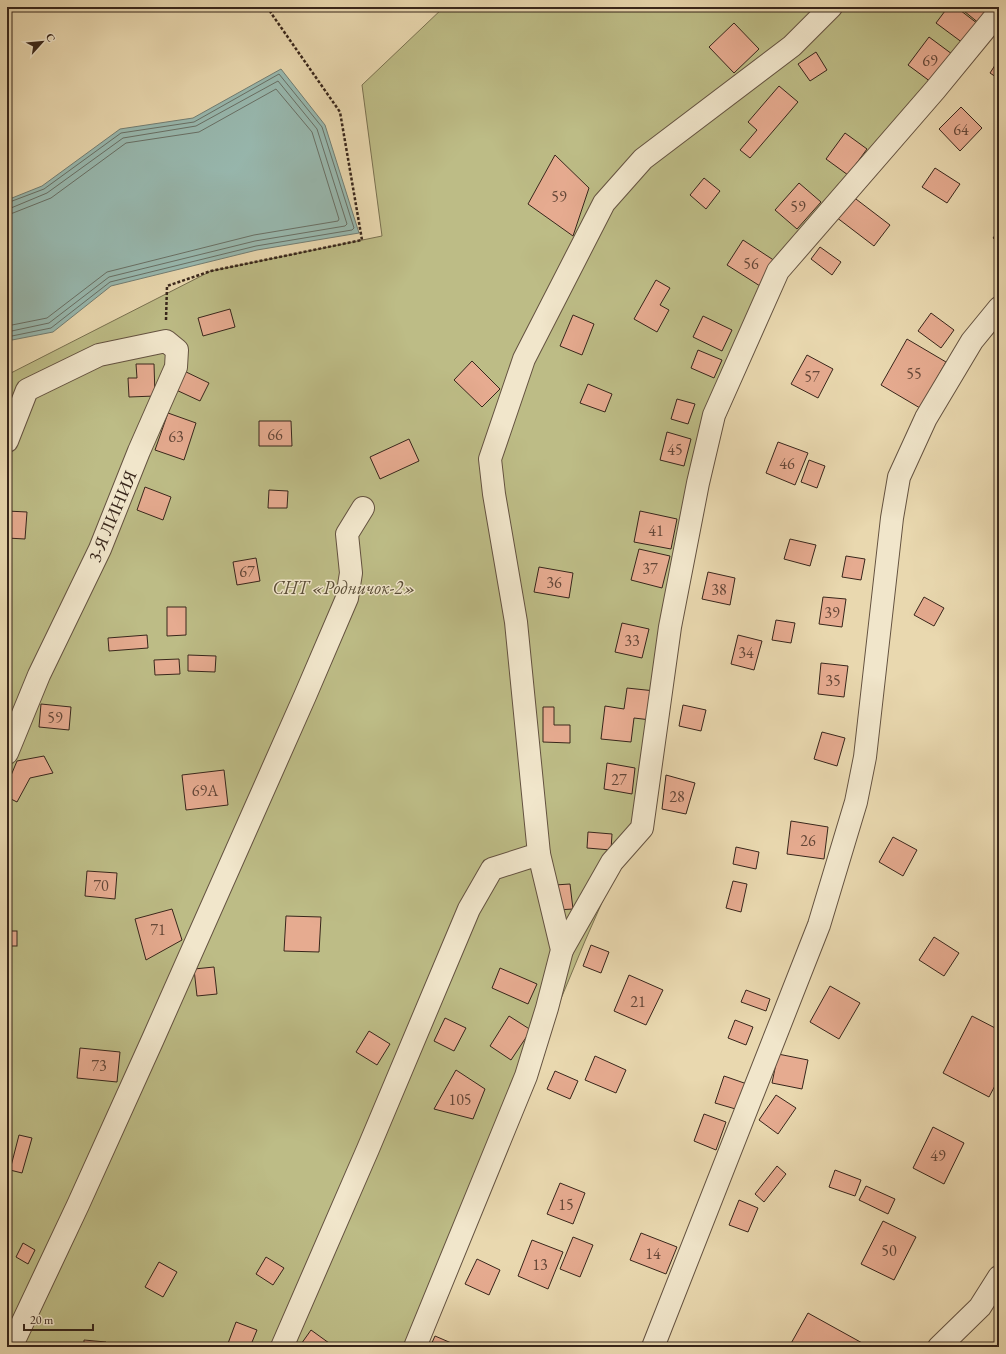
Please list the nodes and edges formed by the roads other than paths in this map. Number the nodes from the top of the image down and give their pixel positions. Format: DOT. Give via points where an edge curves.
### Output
graph roads {
  1 [pos="831,7"];
  2 [pos="999,12"];
  3 [pos="999,308"];
  4 [pos="7,441"];
  5 [pos="363,508"];
  6 [pos="7,754"];
  7 [pos="539,854"];
  8 [pos="562,950"];
  9 [pos="999,1277"];
  10 [pos="11,1347"];
  11 [pos="282,1347"];
  12 [pos="415,1347"];
  13 [pos="653,1347"];
  14 [pos="939,1347"];
  1 -- 7 [label="street" via="792,46 643,159 604,203 524,358 490,459 516,622"];
  2 -- 8 [label="street" via="778,271 714,415 670,628 642,828 612,862"];
  3 -- 13 [label="street" via="972,341 926,418 899,477 892,518 865,757 856,802 819,925"];
  4 -- 6 [label="street, 3-Я ЛИНИЯ" via="26,390 99,355 166,341 177,350 176,367 100,549 39,675"];
  5 -- 10 [label="street" via="347,534 351,574 348,598 156,1032"];
  7 -- 8 [label="street"];
  7 -- 11 [label="street" via="492,869 469,909"];
  8 -- 12 [label="street" via="548,1008 526,1076"];
  9 -- 14 [label="street" via="980,1307"];
}
